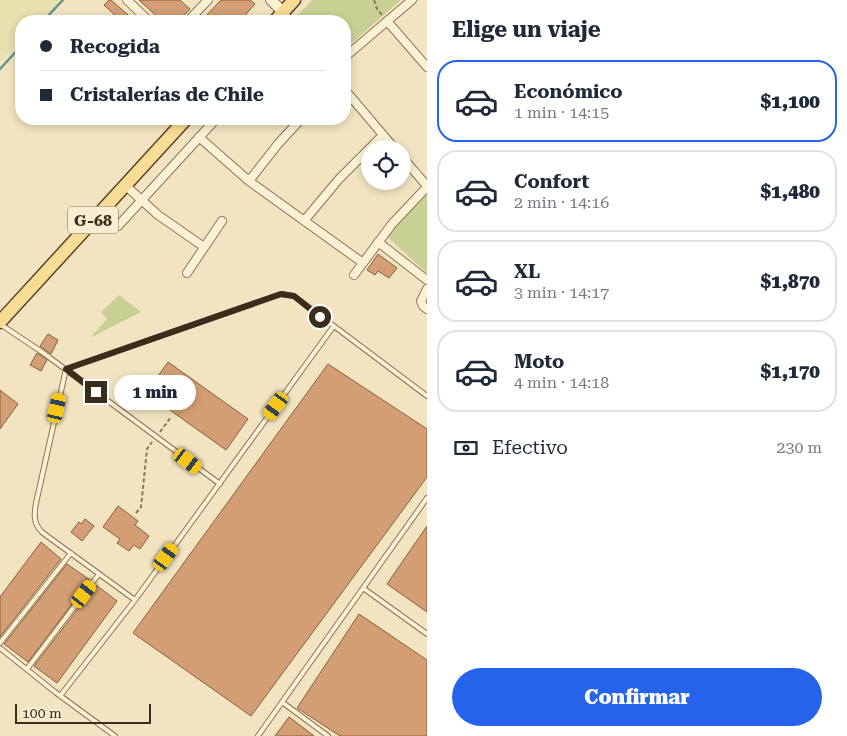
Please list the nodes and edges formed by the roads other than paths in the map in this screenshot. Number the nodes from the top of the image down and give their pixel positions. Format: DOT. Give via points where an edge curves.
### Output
graph roads {
  1 [pos="127,0"];
  2 [pos="196,0"];
  3 [pos="271,0"];
  4 [pos="294,0"];
  5 [pos="412,0"];
  6 [pos="205,3"];
  7 [pos="143,15"];
  8 [pos="194,15"];
  9 [pos="281,15"];
  10 [pos="285,15"];
  11 [pos="387,21"];
  12 [pos="351,52"];
  13 [pos="427,67"];
  14 [pos="351,97"];
  15 [pos="180,125"];
  16 [pos="210,125"];
  17 [pos="295,125"];
  18 [pos="383,135"];
  19 [pos="199,137"];
  20 [pos="387,140"];
  21 [pos="411,167"];
  22 [pos="249,181"];
  23 [pos="426,183"];
  24 [pos="125,185"];
  25 [pos="141,200"];
  26 [pos="222,221"];
  27 [pos="304,221"];
  28 [pos="118,226"];
  29 [pos="378,242"];
  30 [pos="204,247"];
  31 [pos="363,263"];
  32 [pos="187,273"];
  33 [pos="354,275"];
  34 [pos="427,280"];
  35 [pos="427,290"];
  36 [pos="427,309"];
  37 [pos="0,323"];
  38 [pos="333,327"];
  39 [pos="66,369"];
  40 [pos="427,396"];
  41 [pos="220,484"];
  42 [pos="427,498"];
  43 [pos="71,553"];
  44 [pos="99,574"];
  45 [pos="363,588"];
  46 [pos="134,600"];
  47 [pos="427,634"];
  48 [pos="0,643"];
  49 [pos="0,648"];
  50 [pos="27,670"];
  51 [pos="60,696"];
  52 [pos="282,702"];
  53 [pos="115,736"];
  54 [pos="258,736"];
  55 [pos="328,736"];
  1 -- 7 [label="street"];
  2 -- 6 [label="street"];
  3 -- 9 [label="street"];
  4 -- 10 [label="main road"];
  5 -- 11 [label="street"];
  6 -- 8 [label="street"];
  11 -- 12 [label="street"];
  11 -- 13 [label="street"];
  14 -- 18 [label="street"];
  15 -- 24 [label="main road, G-68"];
  16 -- 19 [label="street"];
  17 -- 22 [label="street"];
  18 -- 20 [label="street"];
  18 -- 27 [label="street" via="339,179"];
  19 -- 22 [label="street"];
  19 -- 25 [label="street"];
  21 -- 23 [label="street"];
  22 -- 27 [label="street"];
  23 -- 29 [label="street"];
  24 -- 25 [label="street"];
  24 -- 37 [label="main road, G-68"];
  25 -- 28 [label="street"];
  25 -- 30 [label="street"];
  26 -- 30 [label="street"];
  27 -- 31 [label="street"];
  29 -- 31 [label="street"];
  29 -- 34 [label="street"];
  30 -- 32 [label="street"];
  31 -- 33 [label="street"];
  35 -- 36 [label="street" via="421,301"];
  37 -- 39 [label="lane"];
  38 -- 39 [label="lane" via="294,296 281,294"];
  38 -- 40 [label="lane"];
  38 -- 41 [label="lane"];
  39 -- 41 [label="lane"];
  39 -- 43 [label="lane" via="34,518 38,529"];
  41 -- 46 [label="lane"];
  42 -- 45 [label="lane"];
  43 -- 44 [label="lane"];
  43 -- 48 [label="lane"];
  44 -- 46 [label="lane"];
  44 -- 50 [label="lane"];
  45 -- 47 [label="lane"];
  45 -- 52 [label="lane"];
  46 -- 51 [label="lane"];
  49 -- 50 [label="lane"];
  50 -- 51 [label="lane"];
  51 -- 53 [label="lane"];
  52 -- 54 [label="lane"];
  52 -- 55 [label="lane"];
}
